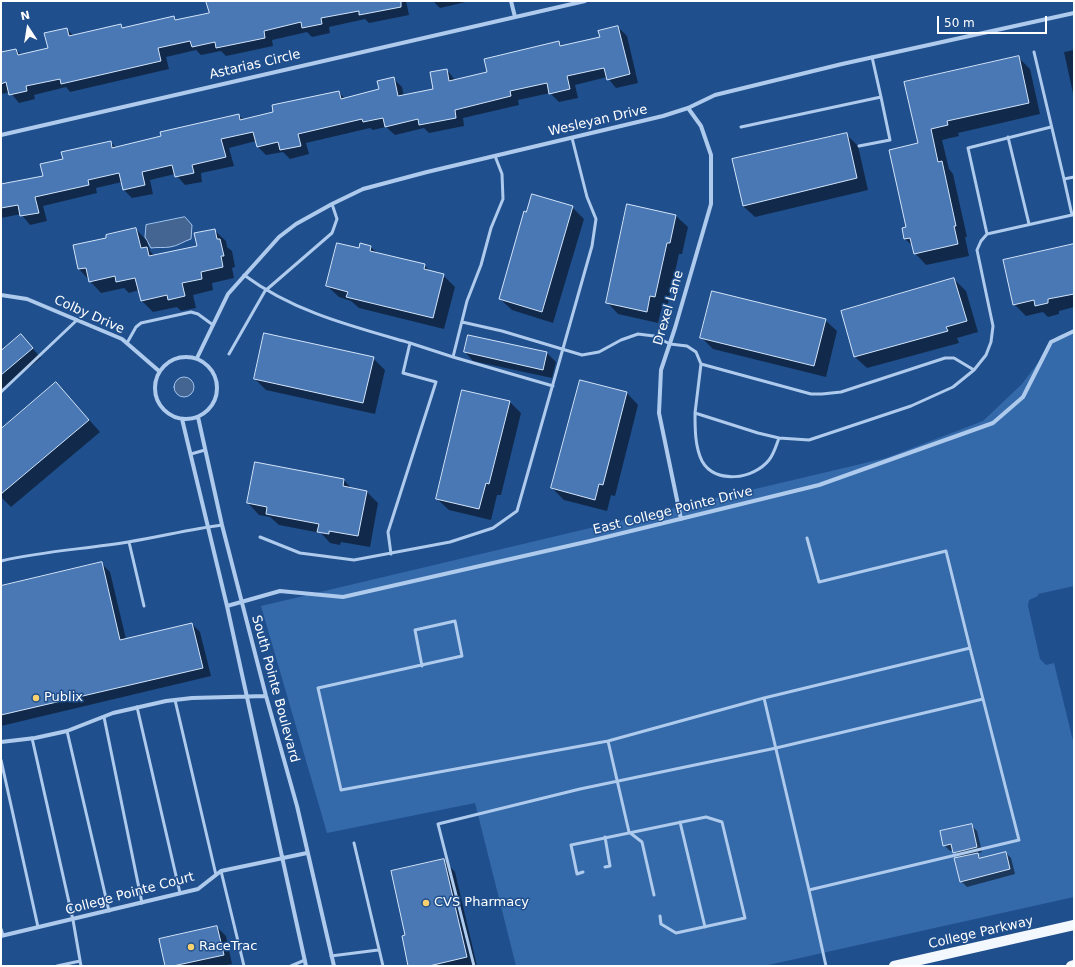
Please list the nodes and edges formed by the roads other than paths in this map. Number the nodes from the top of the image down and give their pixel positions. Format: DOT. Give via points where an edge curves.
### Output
graph roads {
  1 [pos="511,1"];
  2 [pos="585,1"];
  3 [pos="1074,13"];
  4 [pos="515,17"];
  5 [pos="1034,52"];
  6 [pos="872,57"];
  7 [pos="881,97"];
  8 [pos="688,108"];
  9 [pos="741,127"];
  10 [pos="1051,127"];
  11 [pos="1,134"];
  12 [pos="1008,137"];
  13 [pos="572,138"];
  14 [pos="859,146"];
  15 [pos="495,156"];
  16 [pos="1074,177"];
  17 [pos="1064,179"];
  18 [pos="332,204"];
  19 [pos="1073,215"];
  20 [pos="1029,224"];
  21 [pos="988,234"];
  22 [pos="244,276"];
  23 [pos="265,291"];
  24 [pos="1,295"];
  25 [pos="77,320"];
  26 [pos="462,322"];
  27 [pos="213,326"];
  28 [pos="1074,331"];
  29 [pos="127,343"];
  30 [pos="410,343"];
  31 [pos="670,344"];
  32 [pos="563,349"];
  33 [pos="229,354"];
  34 [pos="453,357"];
  35 [pos="197,358"];
  36 [pos="701,364"];
  37 [pos="974,370"];
  38 [pos="159,371"];
  39 [pos="553,386"];
  40 [pos="1,392"];
  41 [pos="694,413"];
  42 [pos="198,417"];
  43 [pos="182,419"];
  44 [pos="779,438"];
  45 [pos="205,450"];
  46 [pos="191,454"];
  47 [pos="681,519"];
  48 [pos="222,525"];
  49 [pos="208,527"];
  50 [pos="260,537"];
  51 [pos="808,538"];
  52 [pos="130,542"];
  53 [pos="391,554"];
  54 [pos="1,561"];
  55 [pos="242,602"];
  56 [pos="144,606"];
  57 [pos="227,606"];
  58 [pos="970,648"];
  59 [pos="422,666"];
  60 [pos="266,696"];
  61 [pos="247,697"];
  62 [pos="764,698"];
  63 [pos="983,698"];
  64 [pos="175,700"];
  65 [pos="137,707"];
  66 [pos="104,717"];
  67 [pos="67,731"];
  68 [pos="32,738"];
  69 [pos="608,740"];
  70 [pos="1,742"];
  71 [pos="776,748"];
  72 [pos="1,760"];
  73 [pos="617,781"];
  74 [pos="680,822"];
  75 [pos="630,832"];
  76 [pos="605,837"];
  77 [pos="354,843"];
  78 [pos="307,853"];
  79 [pos="282,858"];
  80 [pos="605,867"];
  81 [pos="221,871"];
  82 [pos="583,872"];
  83 [pos="216,875"];
  84 [pos="809,890"];
  85 [pos="180,893"];
  86 [pos="654,895"];
  87 [pos="142,903"];
  88 [pos="109,911"];
  89 [pos="660,916"];
  90 [pos="73,920"];
  91 [pos="1074,925"];
  92 [pos="38,927"];
  93 [pos="705,927"];
  94 [pos="1,929"];
  95 [pos="2,935"];
  96 [pos="378,950"];
  97 [pos="331,956"];
  98 [pos="305,960"];
  99 [pos="80,961"];
  100 [pos="1074,965"];
  101 [pos="56,966"];
  102 [pos="81,966"];
  103 [pos="244,966"];
  104 [pos="291,966"];
  105 [pos="306,966"];
  106 [pos="334,966"];
  107 [pos="383,966"];
  108 [pos="474,966"];
  109 [pos="826,966"];
  110 [pos="894,966"];
  111 [pos="1071,966"];
  1 -- 4 [label="street"];
  2 -- 4 [label="street, Astarias Circle"];
  3 -- 6 [label="street, Wesleyan Drive"];
  4 -- 11 [label="street, Astarias Circle"];
  5 -- 10 [label="lane"];
  6 -- 7 [label="lane"];
  6 -- 8 [label="street, Wesleyan Drive" via="715,94"];
  7 -- 9 [label="lane"];
  7 -- 14 [label="lane" via="890,140"];
  8 -- 13 [label="street, Wesleyan Drive"];
  8 -- 31 [label="street, Drexel Lane" via="701,126 711,155 711,204"];
  10 -- 12 [label="lane"];
  10 -- 17 [label="lane"];
  12 -- 20 [label="lane"];
  12 -- 21 [label="lane" via="968,148"];
  13 -- 15 [label="street, Wesleyan Drive"];
  13 -- 32 [label="lane" via="587,197 596,218 592,246"];
  15 -- 18 [label="street, Wesleyan Drive" via="363,189"];
  15 -- 26 [label="lane" via="502,174 503,199 490,228"];
  16 -- 17 [label="lane"];
  17 -- 19 [label="lane"];
  18 -- 22 [label="street, Wesleyan Drive" via="284,232"];
  18 -- 23 [label="lane" via="337,219 332,233"];
  19 -- 20 [label="lane"];
  20 -- 21 [label="lane"];
  21 -- 37 [label="lane" via="977,250 993,326 986,355"];
  22 -- 23 [label="lane"];
  22 -- 27 [label="street, Wesleyan Drive" via="228,294"];
  23 -- 30 [label="lane" via="308,312"];
  23 -- 33 [label="lane"];
  24 -- 25 [label="street, Colby Drive" via="26,299"];
  25 -- 29 [label="street, Colby Drive"];
  25 -- 40 [label="lane"];
  26 -- 32 [label="lane"];
  26 -- 34 [label="lane"];
  27 -- 29 [label="lane" via="198,314 191,312 141,323"];
  27 -- 35 [label="street, Wesleyan Drive"];
  28 -- 47 [label="street, East College Pointe Drive" via="1052,342 1023,397 993,423 819,485"];
  29 -- 38 [label="street, Colby Drive"];
  30 -- 34 [label="lane"];
  30 -- 53 [label="lane" via="403,373 436,382 388,532"];
  31 -- 32 [label="lane" via="654,336 638,334 599,352 582,355"];
  31 -- 36 [label="lane" via="687,346 696,352"];
  31 -- 47 [label="street, Drexel Lane" via="661,370 659,412"];
  32 -- 39 [label="lane"];
  34 -- 39 [label="lane"];
  35 -- 38 [label="street" via="176,358 166,363"];
  35 -- 42 [label="street" via="212,370 217,387 212,405"];
  36 -- 37 [label="lane" via="812,394 841,392 944,358 954,358"];
  36 -- 41 [label="lane"];
  37 -- 44 [label="lane" via="954,386 918,403 856,426 809,440"];
  38 -- 43 [label="street" via="154,391 157,401 163,410"];
  39 -- 53 [label="lane" via="517,511 493,528 450,542"];
  41 -- 44 [label="lane"];
  41 -- 44 [label="lane" via="698,452 703,462 716,475 728,477 755,472 768,461"];
  42 -- 43 [label="street"];
  42 -- 45 [label="street, South Pointe Boulevard"];
  43 -- 46 [label="street, South Pointe Boulevard"];
  45 -- 46 [label="lane"];
  45 -- 48 [label="street, South Pointe Boulevard"];
  46 -- 49 [label="street, South Pointe Boulevard"];
  47 -- 55 [label="street, East College Pointe Drive" via="343,597 280,591"];
  48 -- 49 [label="lane"];
  48 -- 55 [label="street, South Pointe Boulevard"];
  49 -- 52 [label="lane"];
  49 -- 57 [label="street, South Pointe Boulevard"];
  50 -- 53 [label="lane" via="300,554 354,560"];
  51 -- 58 [label="lane" via="819,582 946,551"];
  52 -- 54 [label="lane" via="27,555"];
  52 -- 56 [label="lane"];
  55 -- 57 [label="street, East College Pointe Drive"];
  55 -- 60 [label="street, South Pointe Boulevard"];
  57 -- 61 [label="street, South Pointe Boulevard"];
  58 -- 62 [label="lane"];
  58 -- 63 [label="lane"];
  59 -- 59 [label="lane" via="462,656 455,621 415,630"];
  59 -- 69 [label="lane" via="318,688 340,790"];
  60 -- 61 [label="street"];
  60 -- 78 [label="street, South Pointe Boulevard" via="297,806"];
  61 -- 64 [label="street"];
  61 -- 79 [label="street, South Pointe Boulevard"];
  62 -- 69 [label="lane"];
  62 -- 71 [label="lane"];
  63 -- 71 [label="lane"];
  63 -- 84 [label="lane" via="1019,840"];
  64 -- 65 [label="street"];
  64 -- 83 [label="lane"];
  65 -- 66 [label="street"];
  65 -- 85 [label="lane"];
  66 -- 67 [label="street"];
  66 -- 87 [label="lane"];
  67 -- 68 [label="street"];
  67 -- 88 [label="lane"];
  68 -- 70 [label="street"];
  68 -- 90 [label="lane"];
  69 -- 73 [label="lane"];
  71 -- 73 [label="lane"];
  71 -- 84 [label="lane"];
  72 -- 92 [label="lane"];
  73 -- 75 [label="lane"];
  73 -- 108 [label="lane" via="438,824"];
  74 -- 75 [label="lane"];
  74 -- 93 [label="lane"];
  74 -- 93 [label="lane" via="706,817 722,822 745,918"];
  75 -- 76 [label="lane"];
  75 -- 86 [label="lane" via="642,842"];
  76 -- 80 [label="lane" via="610,866"];
  76 -- 82 [label="lane" via="571,845 577,874"];
  77 -- 96 [label="lane"];
  78 -- 79 [label="street, College Pointe Court"];
  78 -- 97 [label="street, South Pointe Boulevard"];
  79 -- 81 [label="street, College Pointe Court"];
  79 -- 98 [label="street, South Pointe Boulevard"];
  81 -- 83 [label="street, College Pointe Court"];
  81 -- 103 [label="lane"];
  83 -- 85 [label="street, College Pointe Court" via="198,889"];
  84 -- 109 [label="lane"];
  85 -- 87 [label="street, College Pointe Court"];
  87 -- 88 [label="street, College Pointe Court"];
  88 -- 90 [label="street, College Pointe Court"];
  89 -- 93 [label="lane" via="661,924 676,933"];
  90 -- 92 [label="street, College Pointe Court"];
  90 -- 99 [label="lane"];
  91 -- 110 [label="main road, College Parkway"];
  92 -- 95 [label="street, College Pointe Court"];
  94 -- 95 [label="lane"];
  96 -- 97 [label="lane"];
  96 -- 107 [label="lane"];
  97 -- 106 [label="street, South Pointe Boulevard"];
  98 -- 104 [label="lane"];
  98 -- 105 [label="street, South Pointe Boulevard"];
  99 -- 101 [label="lane"];
  99 -- 102 [label="lane"];
  100 -- 111 [label="main road"];
}
